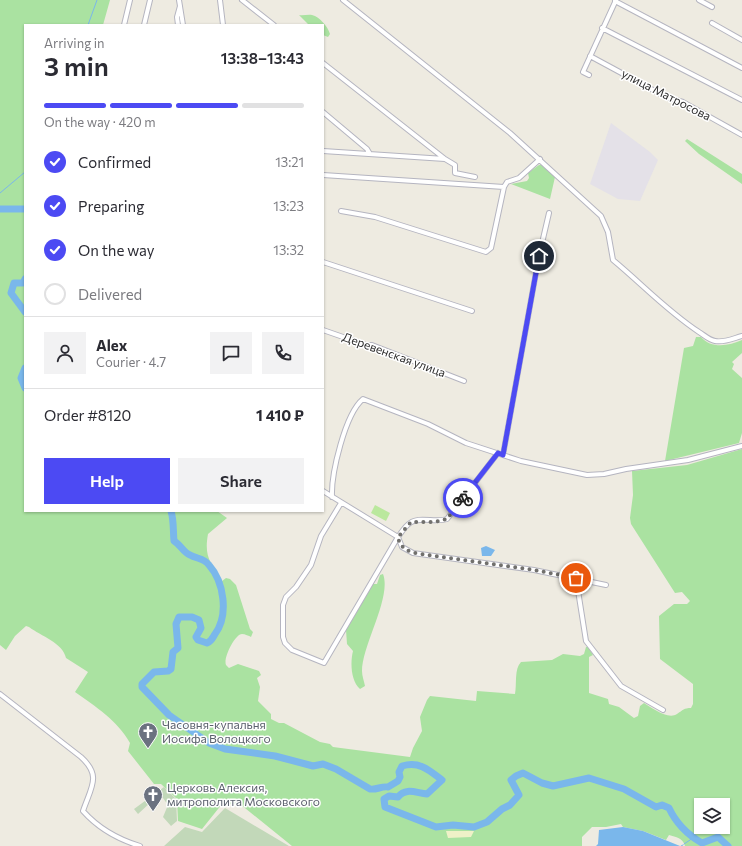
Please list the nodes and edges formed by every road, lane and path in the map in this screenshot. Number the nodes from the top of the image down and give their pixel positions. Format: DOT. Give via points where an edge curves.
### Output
graph roads {
  1 [pos="130,0"];
  2 [pos="150,0"];
  3 [pos="180,0"];
  4 [pos="220,0"];
  5 [pos="242,0"];
  6 [pos="343,0"];
  7 [pos="699,0"];
  8 [pos="616,1"];
  9 [pos="180,6"];
  10 [pos="712,7"];
  11 [pos="712,23"];
  12 [pos="124,24"];
  13 [pos="145,24"];
  14 [pos="178,24"];
  15 [pos="183,24"];
  16 [pos="223,24"];
  17 [pos="273,24"];
  18 [pos="602,28"];
  19 [pos="742,40"];
  20 [pos="590,56"];
  21 [pos="324,64"];
  22 [pos="742,68"];
  23 [pos="589,75"];
  24 [pos="742,100"];
  25 [pos="324,113"];
  26 [pos="742,135"];
  27 [pos="324,151"];
  28 [pos="370,154"];
  29 [pos="445,159"];
  30 [pos="540,159"];
  31 [pos="324,175"];
  32 [pos="475,177"];
  33 [pos="504,187"];
  34 [pos="341,211"];
  35 [pos="549,213"];
  36 [pos="324,262"];
  37 [pos="472,311"];
  38 [pos="324,330"];
  39 [pos="742,336"];
  40 [pos="464,381"];
  41 [pos="742,446"];
  42 [pos="500,454"];
  43 [pos="324,492"];
  44 [pos="332,497"];
  45 [pos="341,503"];
  46 [pos="398,537"];
  47 [pos="576,578"];
  48 [pos="606,585"];
  49 [pos="0,694"];
  50 [pos="663,710"];
  51 [pos="140,846"];
  1 -- 12 [label="street"];
  2 -- 13 [label="street"];
  3 -- 9 [label="street"];
  4 -- 16 [label="street"];
  5 -- 17 [label="street"];
  6 -- 30 [label="street"];
  7 -- 10 [label="street"];
  8 -- 18 [label="street"];
  8 -- 22 [label="street"];
  9 -- 14 [label="street"];
  9 -- 15 [label="street"];
  11 -- 19 [label="street"];
  18 -- 20 [label="street"];
  18 -- 24 [label="street"];
  20 -- 23 [label="street" via="583,72"];
  20 -- 26 [label="street, улица Матросова" via="666,97 683,102"];
  21 -- 29 [label="street"];
  25 -- 28 [label="street" via="368,149"];
  27 -- 28 [label="street"];
  28 -- 29 [label="street"];
  29 -- 32 [label="street" via="455,165 455,173"];
  30 -- 33 [label="street" via="519,178 507,182"];
  30 -- 39 [label="street" via="601,216 608,232 613,260 654,298 680,320 712,340 726,341"];
  31 -- 33 [label="street"];
  33 -- 34 [label="street" via="491,248 483,252 375,217"];
  35 -- 42 [label="street"];
  36 -- 37 [label="street"];
  38 -- 40 [label="street, Деревенская улица" via="372,345"];
  41 -- 42 [label="street" via="688,460 587,475 540,466"];
  42 -- 44 [label="street" via="456,439 428,424 363,399 358,403 349,421 332,484"];
  42 -- 46 [label="street" via="447,519 435,522 414,521 408,524"];
  43 -- 44 [label="street"];
  44 -- 45 [label="street"];
  45 -- 46 [label="street"];
  45 -- 46 [label="street" via="321,536 311,565 285,600 282,613 283,637 292,650 324,663"];
  46 -- 47 [label="street" via="405,550 420,554"];
  47 -- 48 [label="street"];
  47 -- 50 [label="street" via="586,641 621,686"];
  49 -- 51 [label="street" via="92,768 92,785 83,811 115,837"];
}
